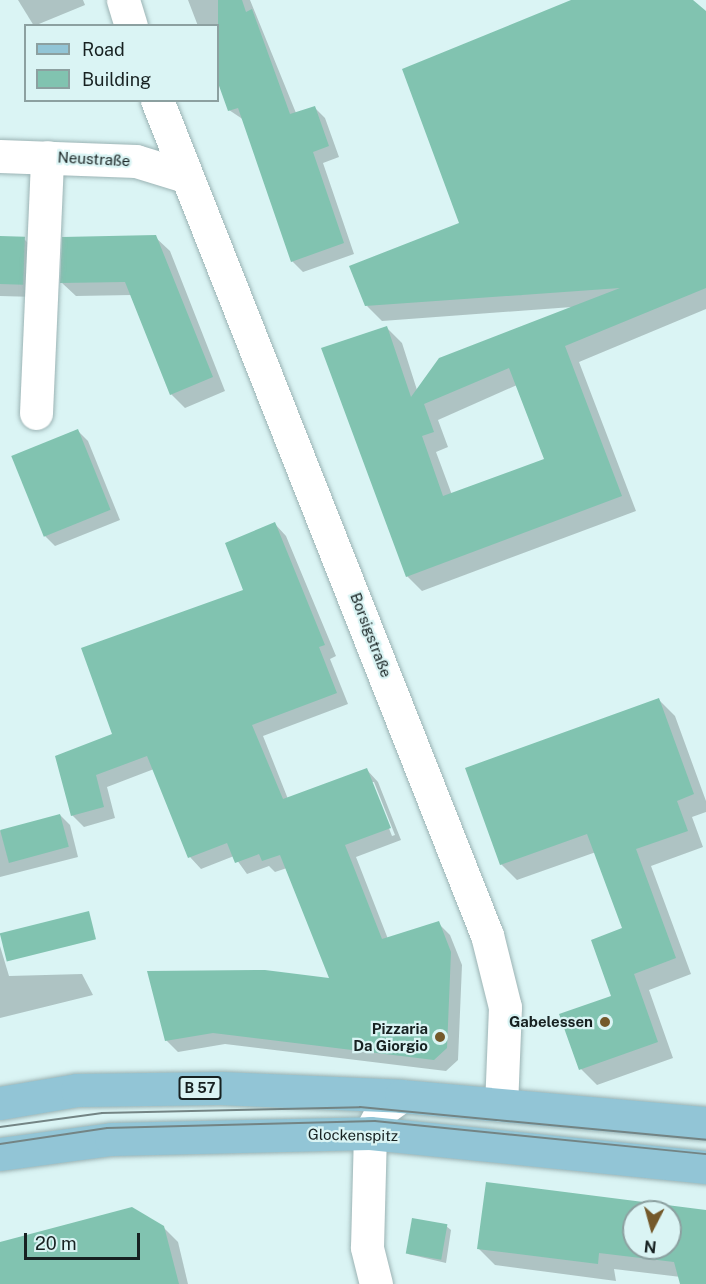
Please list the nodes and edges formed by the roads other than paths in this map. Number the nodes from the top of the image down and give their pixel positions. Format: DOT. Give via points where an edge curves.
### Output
graph roads {
  1 [pos="123,0"];
  2 [pos="130,24"];
  3 [pos="158,102"];
  4 [pos="0,156"];
  5 [pos="47,157"];
  6 [pos="185,176"];
  7 [pos="36,413"];
  8 [pos="402,1096"];
  9 [pos="0,1103"];
  10 [pos="501,1105"];
  11 [pos="706,1123"];
  12 [pos="370,1133"];
  13 [pos="0,1154"];
  14 [pos="706,1167"];
  15 [pos="376,1284"];
  1 -- 2 [label="street"];
  3 -- 6 [label="street, Borsigstraße"];
  4 -- 5 [label="street, Neustraße"];
  5 -- 6 [label="street, Neustraße" via="136,161"];
  5 -- 7 [label="street"];
  6 -- 10 [label="street, Borsigstraße" via="488,935 505,1006"];
  8 -- 9 [label="main road, B 57" via="221,1088 77,1090"];
  8 -- 10 [label="main road, B 57"];
  8 -- 12 [label="street" via="383,1109"];
  10 -- 11 [label="main road, B 57"];
  12 -- 13 [label="main road, Glockenspitz" via="111,1138"];
  12 -- 14 [label="main road, Glockenspitz"];
  12 -- 15 [label="street" via="367,1247"];
}
